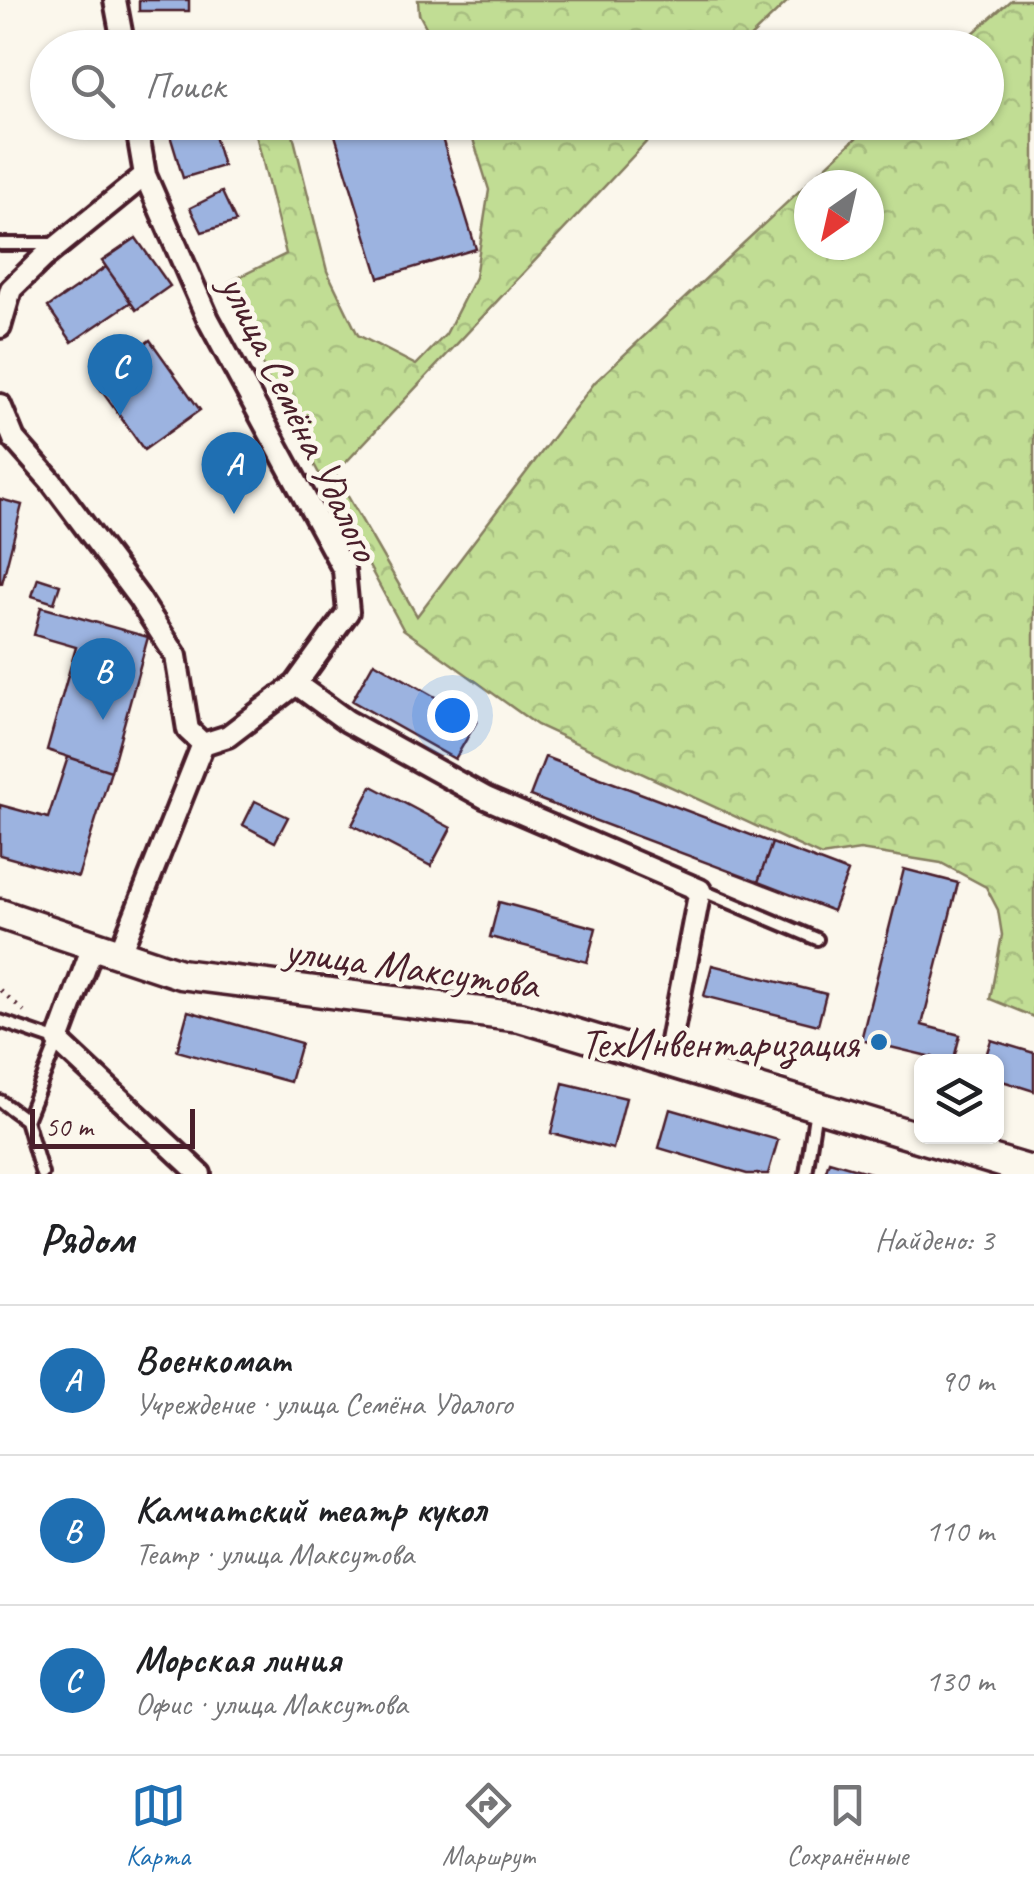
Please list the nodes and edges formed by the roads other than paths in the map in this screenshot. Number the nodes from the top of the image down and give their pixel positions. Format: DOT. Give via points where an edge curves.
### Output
graph roads {
  1 [pos="116,0"];
  2 [pos="121,30"];
  3 [pos="139,140"];
  4 [pos="145,176"];
  5 [pos="0,244"];
  6 [pos="60,244"];
  7 [pos="0,327"];
  8 [pos="0,404"];
  9 [pos="7,438"];
  10 [pos="296,684"];
  11 [pos="203,744"];
  12 [pos="700,890"];
  13 [pos="0,914"];
  14 [pos="817,939"];
  15 [pos="106,950"];
  16 [pos="0,1021"];
  17 [pos="58,1041"];
  18 [pos="666,1062"];
  19 [pos="0,1101"];
  20 [pos="816,1108"];
  21 [pos="26,1120"];
  22 [pos="1034,1172"];
  23 [pos="42,1174"];
  24 [pos="200,1174"];
  25 [pos="806,1174"];
  1 -- 2 [label="street"];
  3 -- 4 [label="street, улица Семёна Удалого"];
  4 -- 6 [label="street"];
  4 -- 10 [label="street, улица Семёна Удалого" via="208,319 344,570 348,612"];
  5 -- 6 [label="lane"];
  6 -- 7 [label="street" via="11,290"];
  8 -- 9 [label="street"];
  9 -- 11 [label="street" via="51,480 176,656 188,730"];
  10 -- 11 [label="street" via="228,736"];
  10 -- 12 [label="street" via="486,798"];
  11 -- 15 [label="street"];
  12 -- 14 [label="lane"];
  12 -- 18 [label="street"];
  13 -- 15 [label="main road, улица Максутова"];
  15 -- 17 [label="street"];
  15 -- 18 [label="main road, улица Максутова" via="180,974 520,1017"];
  16 -- 17 [label="lane"];
  17 -- 21 [label="lane"];
  17 -- 24 [label="street"];
  18 -- 20 [label="main road, улица Максутова"];
  19 -- 21 [label="lane"];
  20 -- 22 [label="main road, улица Максутова"];
  20 -- 25 [label="lane"];
  21 -- 23 [label="lane"];
}
